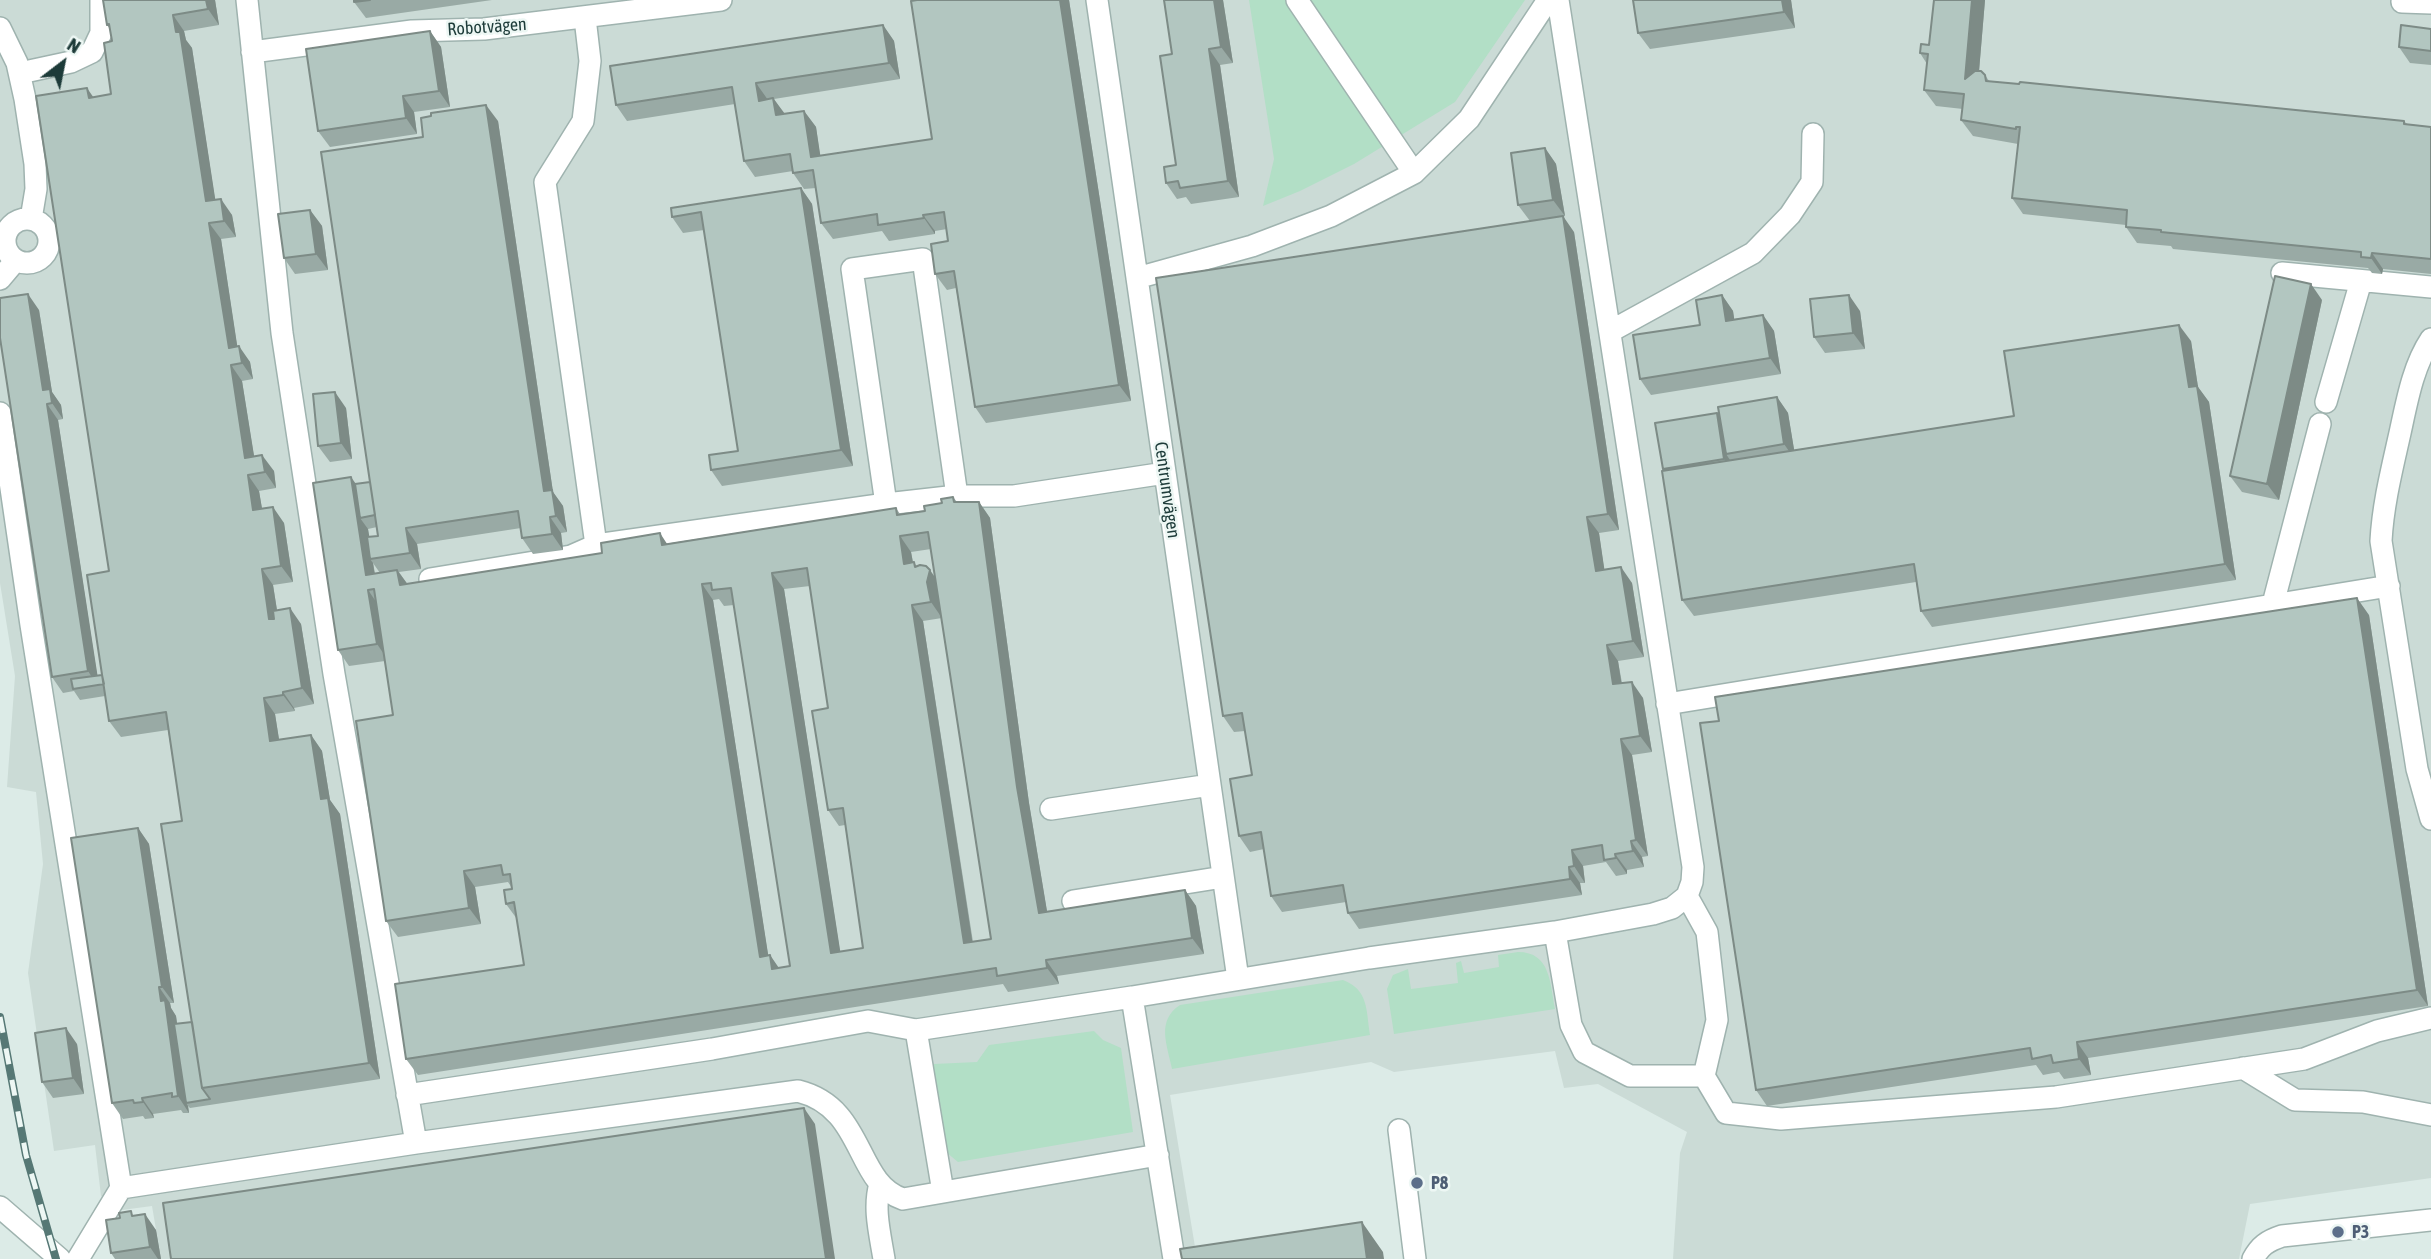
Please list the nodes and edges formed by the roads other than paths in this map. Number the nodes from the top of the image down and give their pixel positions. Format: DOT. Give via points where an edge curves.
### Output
graph roads {
  1 [pos="101,0"];
  2 [pos="247,0"];
  3 [pos="721,0"];
  4 [pos="1097,0"];
  5 [pos="1297,0"];
  6 [pos="1548,0"];
  7 [pos="1558,0"];
  8 [pos="2402,2"];
  9 [pos="2431,3"];
  10 [pos="584,18"];
  11 [pos="0,28"];
  12 [pos="252,52"];
  13 [pos="20,73"];
  14 [pos="1813,134"];
  15 [pos="1414,173"];
  16 [pos="31,219"];
  17 [pos="16,260"];
  18 [pos="2282,273"];
  19 [pos="1137,278"];
  20 [pos="0,279"];
  21 [pos="2361,281"];
  22 [pos="2431,287"];
  23 [pos="1611,331"];
  24 [pos="2431,339"];
  25 [pos="2326,402"];
  26 [pos="0,413"];
  27 [pos="2320,424"];
  28 [pos="1165,473"];
  29 [pos="957,496"];
  30 [pos="886,504"];
  31 [pos="596,545"];
  32 [pos="430,579"];
  33 [pos="2389,586"];
  34 [pos="2273,604"];
  35 [pos="1667,704"];
  36 [pos="1210,785"];
  37 [pos="1051,809"];
  38 [pos="2431,819"];
  39 [pos="1223,877"];
  40 [pos="1687,896"];
  41 [pos="1073,901"];
  42 [pos="1555,932"];
  43 [pos="1238,979"];
  44 [pos="1132,997"];
  45 [pos="2431,1018"];
  46 [pos="916,1030"];
  47 [pos="2243,1068"];
  48 [pos="1704,1076"];
  49 [pos="407,1095"];
  50 [pos="2431,1115"];
  51 [pos="1399,1130"];
  52 [pos="416,1143"];
  53 [pos="1158,1155"];
  54 [pos="880,1184"];
  55 [pos="121,1188"];
  56 [pos="943,1192"];
  57 [pos="0,1207"];
  58 [pos="2431,1220"];
  59 [pos="60,1259"];
  60 [pos="78,1259"];
  61 [pos="884,1259"];
  62 [pos="1174,1259"];
  63 [pos="1415,1259"];
  64 [pos="2253,1259"];
  1 -- 13 [label="street" via="100,33 92,52 71,62"];
  2 -- 12 [label="street"];
  3 -- 10 [label="street, Robotvägen"];
  4 -- 19 [label="street, Centrumvägen"];
  5 -- 15 [label="street"];
  6 -- 15 [label="street" via="1469,119"];
  7 -- 23 [label="street"];
  8 -- 9 [label="street"];
  10 -- 12 [label="street, Robotvägen" via="412,31"];
  10 -- 31 [label="street" via="590,61 583,121 545,182"];
  11 -- 13 [label="street"];
  12 -- 49 [label="street" via="282,333 334,674"];
  13 -- 16 [label="street" via="35,164"];
  14 -- 23 [label="street" via="1812,181 1790,215 1753,253"];
  15 -- 19 [label="street" via="1331,216 1252,246"];
  16 -- 17 [label="street" via="16,222 7,233 7,248"];
  16 -- 17 [label="street" via="44,227 48,248 38,260"];
  17 -- 20 [label="street"];
  18 -- 21 [label="street"];
  19 -- 28 [label="street, Centrumvägen"];
  21 -- 22 [label="street"];
  21 -- 25 [label="street"];
  23 -- 35 [label="street"];
  24 -- 33 [label="street" via="2410,388 2383,510 2381,541"];
  26 -- 55 [label="street"];
  27 -- 34 [label="street"];
  28 -- 29 [label="street" via="1014,496"];
  28 -- 36 [label="street, Centrumvägen"];
  29 -- 30 [label="street"];
  29 -- 30 [label="street" via="923,259 852,269"];
  30 -- 31 [label="street"];
  31 -- 32 [label="street" via="571,556"];
  33 -- 34 [label="street"];
  33 -- 38 [label="street" via="2417,769"];
  34 -- 35 [label="street"];
  35 -- 40 [label="street" via="1693,867"];
  36 -- 37 [label="street"];
  36 -- 39 [label="street, Centrumvägen"];
  39 -- 41 [label="street"];
  39 -- 43 [label="street, Centrumvägen"];
  40 -- 42 [label="street" via="1672,908 1653,914"];
  40 -- 48 [label="street" via="1707,933 1717,1020"];
  42 -- 43 [label="street"];
  42 -- 48 [label="street" via="1571,1025 1584,1052 1630,1076"];
  43 -- 44 [label="street"];
  44 -- 46 [label="street"];
  44 -- 53 [label="street"];
  45 -- 47 [label="street" via="2376,1031 2305,1059"];
  46 -- 49 [label="street" via="868,1021"];
  46 -- 56 [label="street"];
  47 -- 48 [label="street" via="2056,1097 1781,1119 1726,1113"];
  47 -- 50 [label="street" via="2295,1100 2362,1102"];
  49 -- 52 [label="street"];
  51 -- 63 [label="street"];
  52 -- 54 [label="street" via="798,1091 816,1095 833,1108"];
  52 -- 55 [label="street" via="205,1185"];
  53 -- 56 [label="street"];
  53 -- 62 [label="street"];
  54 -- 56 [label="street" via="903,1199"];
  54 -- 61 [label="street" via="877,1210"];
  55 -- 60 [label="street"];
  57 -- 59 [label="street"];
  58 -- 64 [label="street" via="2282,1236 2267,1241"];
}
